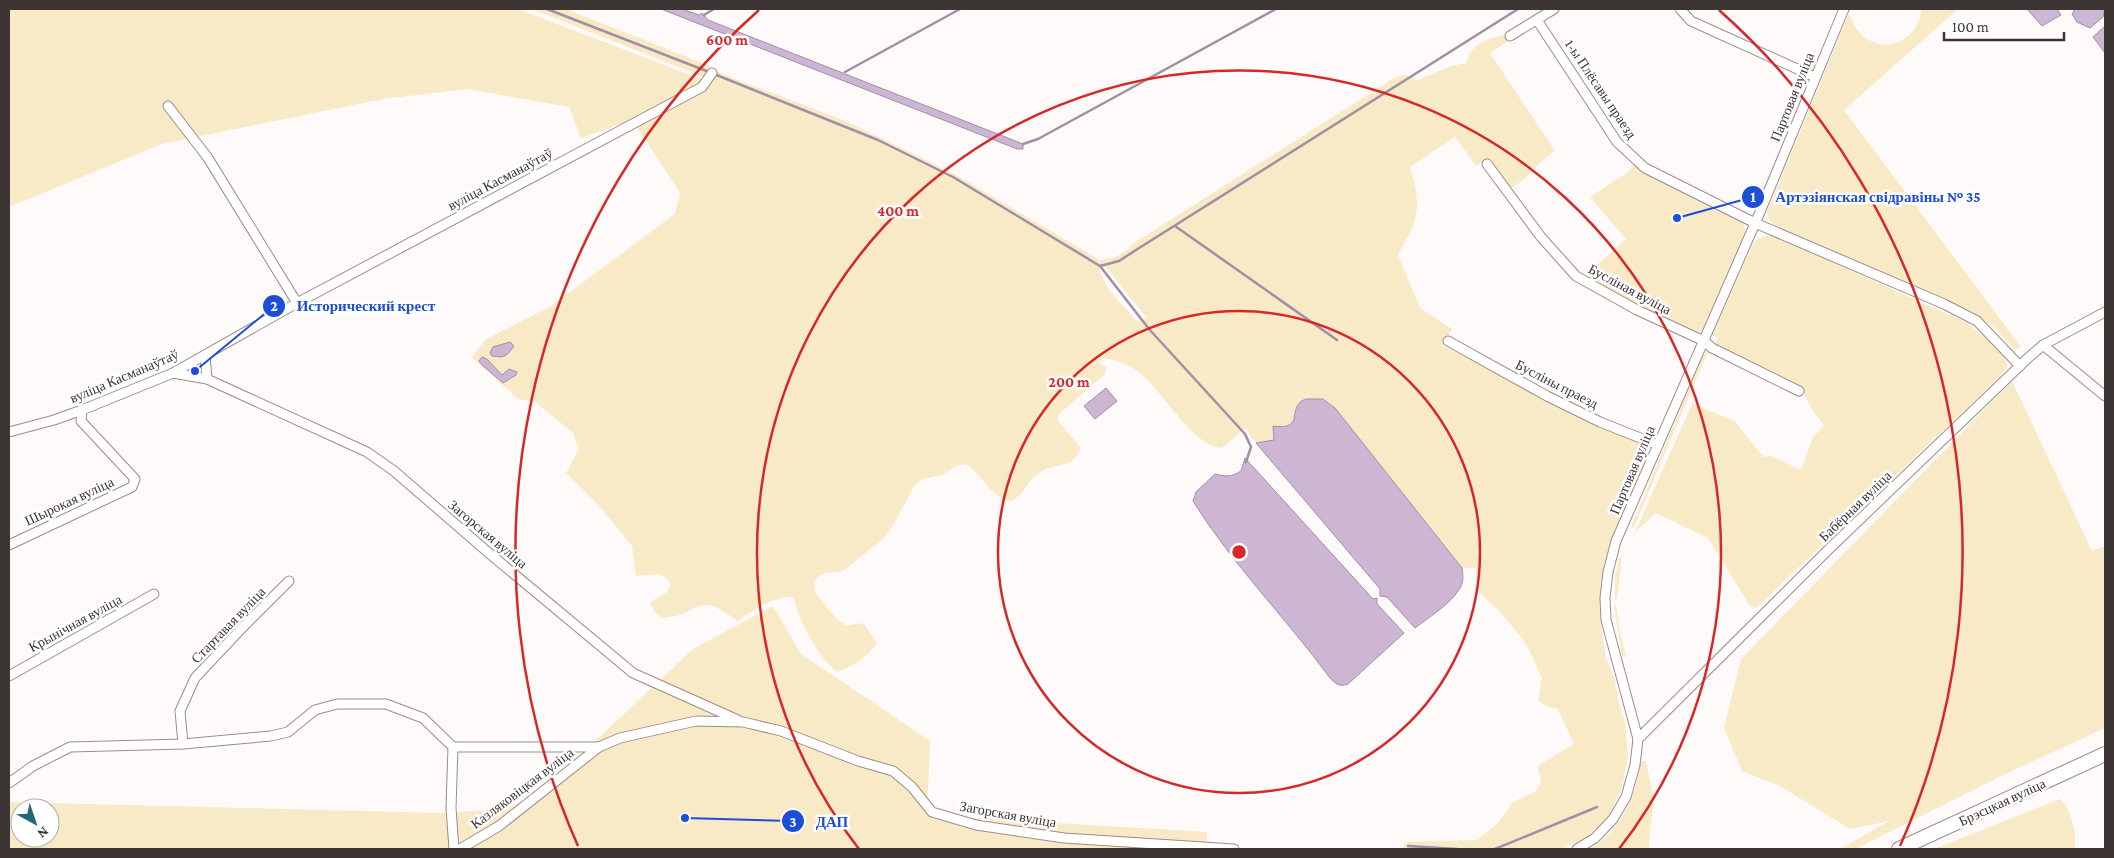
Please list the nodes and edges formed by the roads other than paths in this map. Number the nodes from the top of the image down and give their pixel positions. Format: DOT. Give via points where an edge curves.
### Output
graph roads {
  1 [pos="1554,9"];
  2 [pos="1680,9"];
  3 [pos="1844,9"];
  4 [pos="1537,20"];
  5 [pos="1510,36"];
  6 [pos="712,74"];
  7 [pos="1815,77"];
  8 [pos="168,106"];
  9 [pos="1486,164"];
  10 [pos="1754,223"];
  11 [pos="297,303"];
  12 [pos="2105,312"];
  13 [pos="1448,341"];
  14 [pos="1704,341"];
  15 [pos="2044,345"];
  16 [pos="205,355"];
  17 [pos="2020,366"];
  18 [pos="172,372"];
  19 [pos="207,379"];
  20 [pos="1799,390"];
  21 [pos="2105,396"];
  22 [pos="82,410"];
  23 [pos="9,432"];
  24 [pos="1658,444"];
  25 [pos="9,545"];
  26 [pos="289,581"];
  27 [pos="154,594"];
  28 [pos="9,676"];
  29 [pos="743,722"];
  30 [pos="1638,739"];
  31 [pos="183,744"];
  32 [pos="453,747"];
  33 [pos="599,747"];
  34 [pos="2105,754"];
  35 [pos="9,783"];
  36 [pos="454,849"];
  37 [pos="460,849"];
  38 [pos="1234,849"];
  39 [pos="1577,849"];
  40 [pos="1899,849"];
  1 -- 4 [label="street"];
  2 -- 7 [label="street" via="1691,21"];
  3 -- 7 [label="street, Партовая вуліца"];
  4 -- 5 [label="street"];
  4 -- 10 [label="street, 1-ы Плёсавы праезд" via="1632,158 1656,174"];
  6 -- 11 [label="street, вуліца Касманаўтаў" via="702,87"];
  7 -- 10 [label="street, Партовая вуліца"];
  8 -- 11 [label="street" via="208,158"];
  9 -- 14 [label="street, Бусліная вуліца" via="1541,237 1576,276 1636,310"];
  10 -- 14 [label="street, Партовая вуліца"];
  10 -- 17 [label="street" via="1944,304 1977,322"];
  11 -- 16 [label="street, вуліца Касманаўтаў"];
  12 -- 15 [label="street, Бабёрная вуліца"];
  13 -- 24 [label="street, Бусліны праезд" via="1600,422"];
  14 -- 20 [label="street, Бусліная вуліца" via="1712,348"];
  14 -- 24 [label="street, Партовая вуліца"];
  15 -- 17 [label="street, Бабёрная вуліца"];
  15 -- 21 [label="street"];
  16 -- 18 [label="street, вуліца Касманаўтаў"];
  16 -- 19 [label="street"];
  17 -- 30 [label="street, Бабёрная вуліца"];
  18 -- 19 [label="street, Загорская вуліца"];
  18 -- 22 [label="street, вуліца Касманаўтаў"];
  19 -- 29 [label="street, Загорская вуліца" via="367,452 394,471 633,673"];
  22 -- 23 [label="street, вуліца Касманаўтаў"];
  22 -- 25 [label="street, Шырокая вуліца" via="81,421 135,479 132,487"];
  24 -- 30 [label="street, Партовая вуліца" via="1616,541 1605,598 1606,620"];
  26 -- 31 [label="street, Стартавая вуліца" via="196,678 180,711"];
  27 -- 28 [label="street, Крынічная вуліца"];
  29 -- 33 [label="street, Загорская вуліца" via="696,721 620,738"];
  29 -- 38 [label="street, Загорская вуліца" via="781,731 893,771 912,787 932,812 976,825 1064,838"];
  30 -- 39 [label="street" via="1635,765 1613,820 1595,838"];
  31 -- 32 [label="street" via="288,732 315,710 337,704 386,704 423,718"];
  31 -- 35 [label="street" via="70,747"];
  32 -- 33 [label="street, Загорская вуліца"];
  32 -- 36 [label="street, Казляковіцкая вуліца" via="451,808"];
  33 -- 37 [label="street, Казляковіцкая вуліца" via="499,826"];
  34 -- 40 [label="main road, Брэсцкая вуліца"];
}
